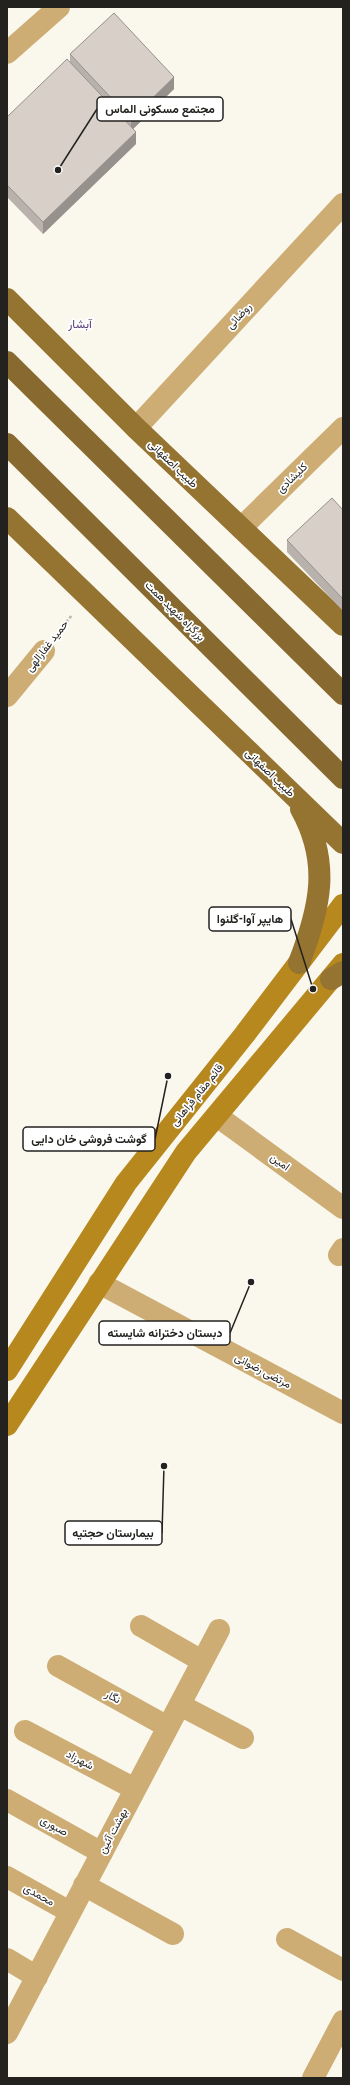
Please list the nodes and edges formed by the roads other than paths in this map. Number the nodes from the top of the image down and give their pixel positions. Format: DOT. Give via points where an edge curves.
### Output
graph roads {
  1 [pos="59,7"];
  2 [pos="7,53"];
  3 [pos="343,204"];
  4 [pos="7,299"];
  5 [pos="7,362"];
  6 [pos="136,428"];
  7 [pos="343,428"];
  8 [pos="7,444"];
  9 [pos="7,518"];
  10 [pos="241,528"];
  11 [pos="343,625"];
  12 [pos="44,651"];
  13 [pos="343,694"];
  14 [pos="7,696"];
  15 [pos="343,778"];
  16 [pos="294,796"];
  17 [pos="343,843"];
  18 [pos="343,905"];
  19 [pos="299,963"];
  20 [pos="339,972"];
  21 [pos="217,1116"];
  22 [pos="343,1208"];
  23 [pos="99,1283"];
  24 [pos="7,1369"];
  25 [pos="343,1413"];
  26 [pos="7,1425"];
  27 [pos="141,1626"];
  28 [pos="219,1630"];
  29 [pos="202,1661"];
  30 [pos="58,1666"];
  31 [pos="180,1705"];
  32 [pos="168,1727"];
  33 [pos="25,1731"];
  34 [pos="243,1738"];
  35 [pos="135,1790"];
  36 [pos="7,1800"];
  37 [pos="102,1853"];
  38 [pos="7,1877"];
  39 [pos="84,1885"];
  40 [pos="70,1912"];
  41 [pos="173,1934"];
  42 [pos="287,1939"];
  43 [pos="7,1959"];
  44 [pos="343,1970"];
  45 [pos="37,1977"];
  46 [pos="343,2021"];
  47 [pos="7,2033"];
  48 [pos="313,2078"];
  1 -- 2 [label="street"];
  3 -- 6 [label="street, روضائی"];
  4 -- 6 [label="main road, طبیب اصفهانی"];
  5 -- 13 [label="highway"];
  6 -- 10 [label="main road, طبیب اصفهانی"];
  7 -- 10 [label="street, کلیشادی"];
  8 -- 15 [label="highway, بزرگراه شهید همت"];
  9 -- 16 [label="main road, طبیب اصفهانی"];
  10 -- 11 [label="main road, طبیب اصفهانی"];
  12 -- 14 [label="street, حمید غفارالهی"];
  16 -- 17 [label="main road, طبیب اصفهانی"];
  16 -- 19 [label="main road" via="310,825 318,855 320,876 313,927"];
  18 -- 19 [label="main road, قائم مقام فراهانی"];
  19 -- 24 [label="main road, قائم مقام فراهانی" via="126,1184"];
  20 -- 21 [label="main road"];
  21 -- 22 [label="street, امین"];
  21 -- 23 [label="main road" via="186,1152"];
  23 -- 25 [label="street, مرتضی رضوانی"];
  23 -- 26 [label="main road"];
  27 -- 29 [label="street"];
  28 -- 29 [label="street, بهشت آئین"];
  29 -- 31 [label="street, بهشت آئین"];
  30 -- 32 [label="street, نگار"];
  31 -- 32 [label="street, بهشت آئین"];
  31 -- 34 [label="street"];
  32 -- 35 [label="street, بهشت آئین"];
  33 -- 35 [label="street, شهرزاد"];
  35 -- 37 [label="street, بهشت آئین"];
  36 -- 37 [label="street, صبوری"];
  37 -- 39 [label="street, بهشت آئین"];
  38 -- 40 [label="street, محمدی"];
  39 -- 40 [label="street, بهشت آئین"];
  39 -- 41 [label="street"];
  40 -- 45 [label="street, بهشت آئین"];
  42 -- 44 [label="street"];
  43 -- 45 [label="street"];
  45 -- 47 [label="street, بهشت آئین"];
  46 -- 48 [label="street"];
}
